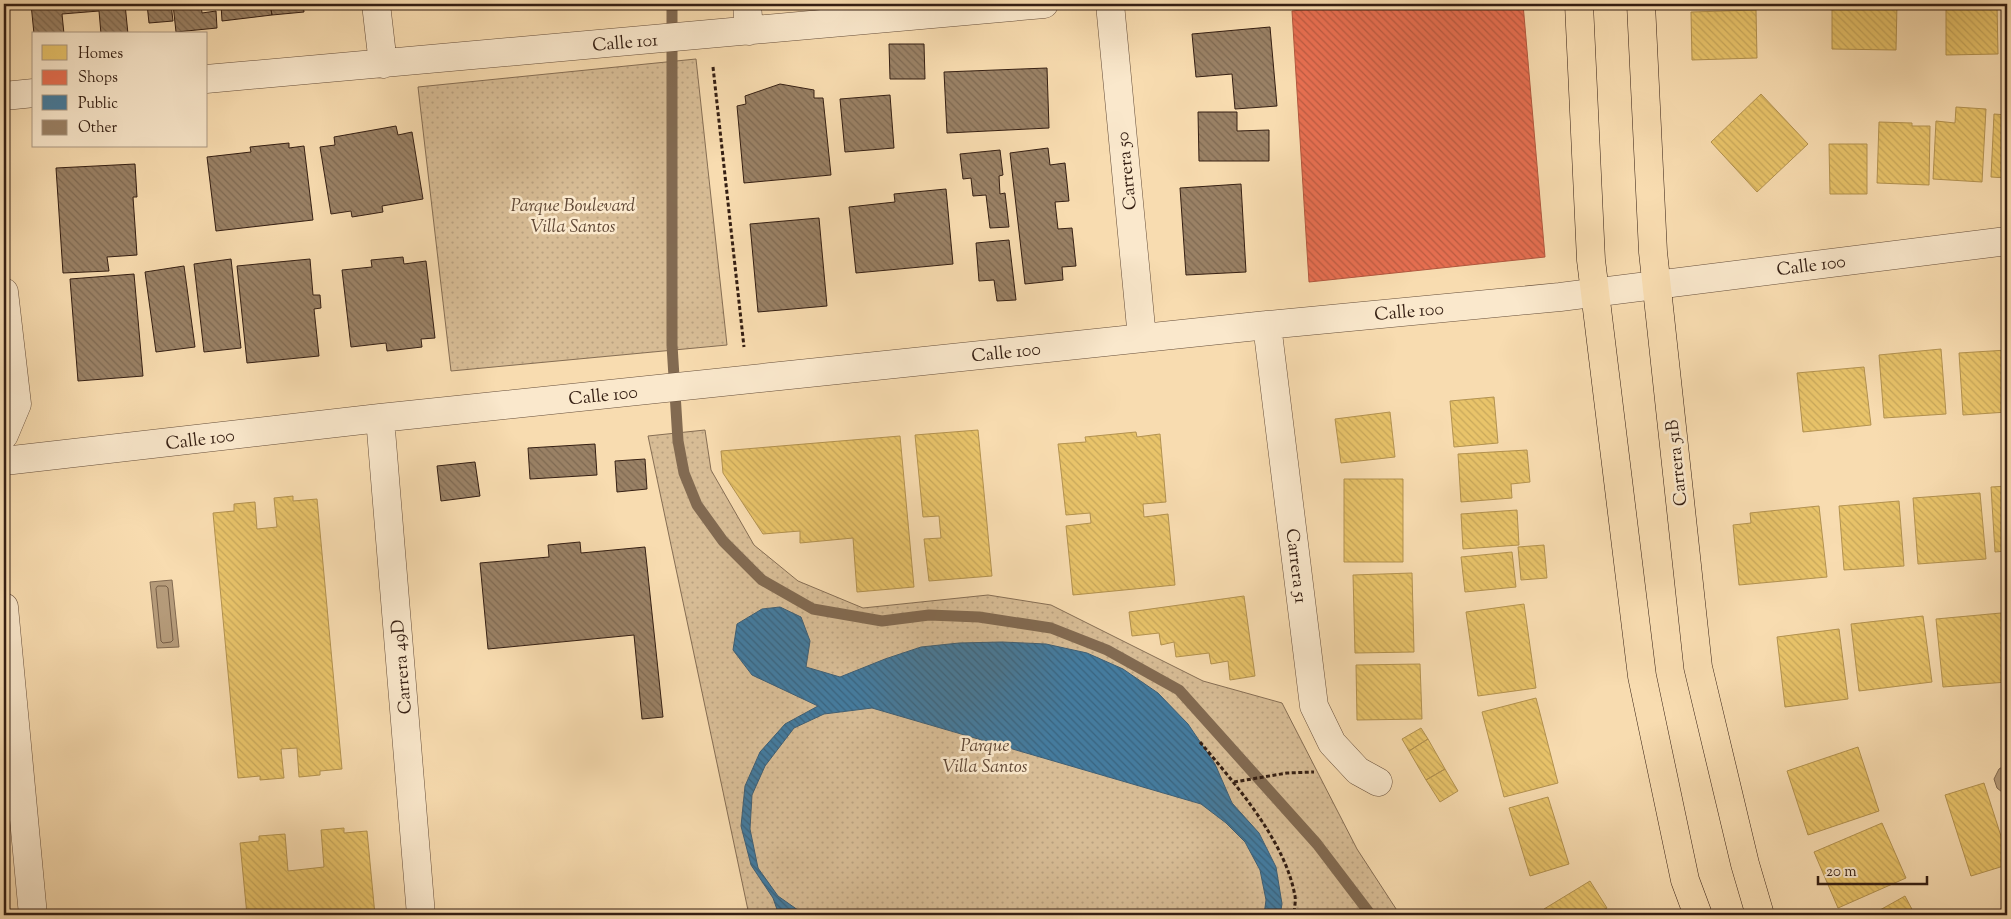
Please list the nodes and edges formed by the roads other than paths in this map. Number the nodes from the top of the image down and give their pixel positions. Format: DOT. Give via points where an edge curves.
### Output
graph roads {
  1 [pos="376,4"];
  2 [pos="747,4"];
  3 [pos="1044,4"];
  4 [pos="1110,4"];
  5 [pos="1579,4"];
  6 [pos="1641,4"];
  7 [pos="749,31"];
  8 [pos="383,64"];
  9 [pos="208,79"];
  10 [pos="32,93"];
  11 [pos="4,96"];
  12 [pos="2007,241"];
  13 [pos="1657,284"];
  14 [pos="4,292"];
  15 [pos="1595,292"];
  16 [pos="1266,325"];
  17 [pos="1142,338"];
  18 [pos="380,418"];
  19 [pos="4,435"];
  20 [pos="4,461"];
  21 [pos="4,607"];
  22 [pos="1378,782"];
  23 [pos="33,915"];
  24 [pos="421,915"];
  25 [pos="1698,915"];
  26 [pos="1760,915"];
  1 -- 8 [label="street"];
  2 -- 7 [label="street"];
  3 -- 7 [label="street, Calle 101"];
  4 -- 17 [label="street, Carrera 50"];
  5 -- 15 [label="main road"];
  6 -- 13 [label="main road, Carrera 51B"];
  7 -- 8 [label="street, Calle 101"];
  8 -- 9 [label="street, Calle 101"];
  10 -- 11 [label="street"];
  12 -- 13 [label="street, Calle 100"];
  13 -- 15 [label="street, Calle 100"];
  13 -- 26 [label="main road, Carrera 51B" via="1698,667"];
  14 -- 19 [label="street" via="17,404"];
  15 -- 16 [label="street, Calle 100"];
  15 -- 25 [label="main road" via="1642,676 1685,880"];
  16 -- 17 [label="street, Calle 100"];
  16 -- 22 [label="street, Carrera 51" via="1314,706 1332,743 1358,770"];
  17 -- 18 [label="street, Calle 100"];
  18 -- 20 [label="street, Calle 100"];
  18 -- 24 [label="street, Carrera 49D"];
  21 -- 23 [label="street"];
}
